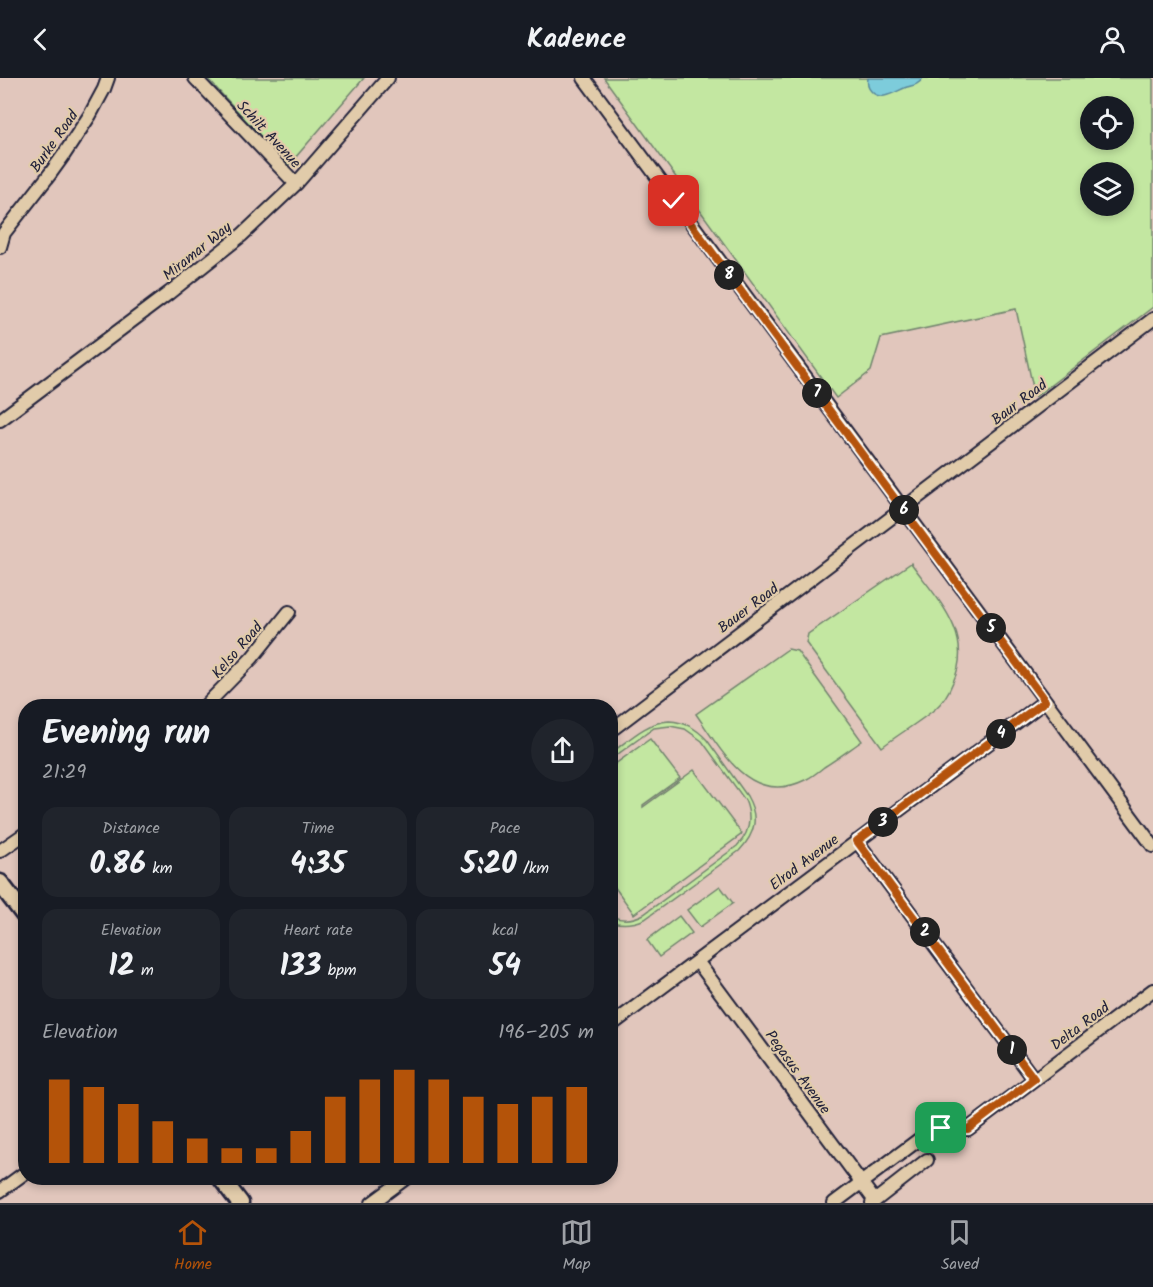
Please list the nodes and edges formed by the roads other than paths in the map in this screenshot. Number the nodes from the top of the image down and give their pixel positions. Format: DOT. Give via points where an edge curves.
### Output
graph roads {
  1 [pos="108,78"];
  2 [pos="195,78"];
  3 [pos="388,78"];
  4 [pos="584,78"];
  5 [pos="296,184"];
  6 [pos="0,247"];
  7 [pos="1153,319"];
  8 [pos="0,420"];
  9 [pos="903,510"];
  10 [pos="289,612"];
  11 [pos="212,699"];
  12 [pos="1045,701"];
  13 [pos="618,725"];
  14 [pos="18,839"];
  15 [pos="857,841"];
  16 [pos="1153,846"];
  17 [pos="0,851"];
  18 [pos="0,883"];
  19 [pos="18,907"];
  20 [pos="697,961"];
  21 [pos="1153,990"];
  22 [pos="618,1020"];
  23 [pos="1034,1079"];
  24 [pos="927,1160"];
  25 [pos="18,1178"];
  26 [pos="861,1183"];
  27 [pos="226,1185"];
  28 [pos="396,1185"];
  29 [pos="0,1191"];
  30 [pos="873,1202"];
  31 [pos="240,1203"];
  32 [pos="372,1203"];
  33 [pos="834,1203"];
  1 -- 6 [label="street, Burke Road" via="90,115 4,232"];
  2 -- 5 [label="street, Schilt Avenue"];
  3 -- 5 [label="street, Miramar Way"];
  4 -- 9 [label="street"];
  5 -- 8 [label="street, Miramar Way" via="242,235"];
  7 -- 9 [label="street, Baur Road"];
  9 -- 12 [label="street"];
  9 -- 13 [label="street, Bauer Road"];
  10 -- 11 [label="street, Kelso Road"];
  12 -- 15 [label="street, Elrod Avenue"];
  12 -- 16 [label="street"];
  14 -- 17 [label="street"];
  15 -- 20 [label="street, Elrod Avenue"];
  15 -- 23 [label="street"];
  18 -- 19 [label="main road"];
  20 -- 22 [label="street, Elrod Avenue"];
  20 -- 26 [label="street, Pegasus Avenue"];
  21 -- 23 [label="street, Delta Road"];
  23 -- 26 [label="street, Delta Road" via="968,1129 941,1128 929,1132"];
  24 -- 30 [label="street"];
  25 -- 29 [label="street"];
  26 -- 30 [label="street, Pegasus Avenue"];
  26 -- 33 [label="street"];
  27 -- 31 [label="main road"];
  28 -- 32 [label="street"];
}
